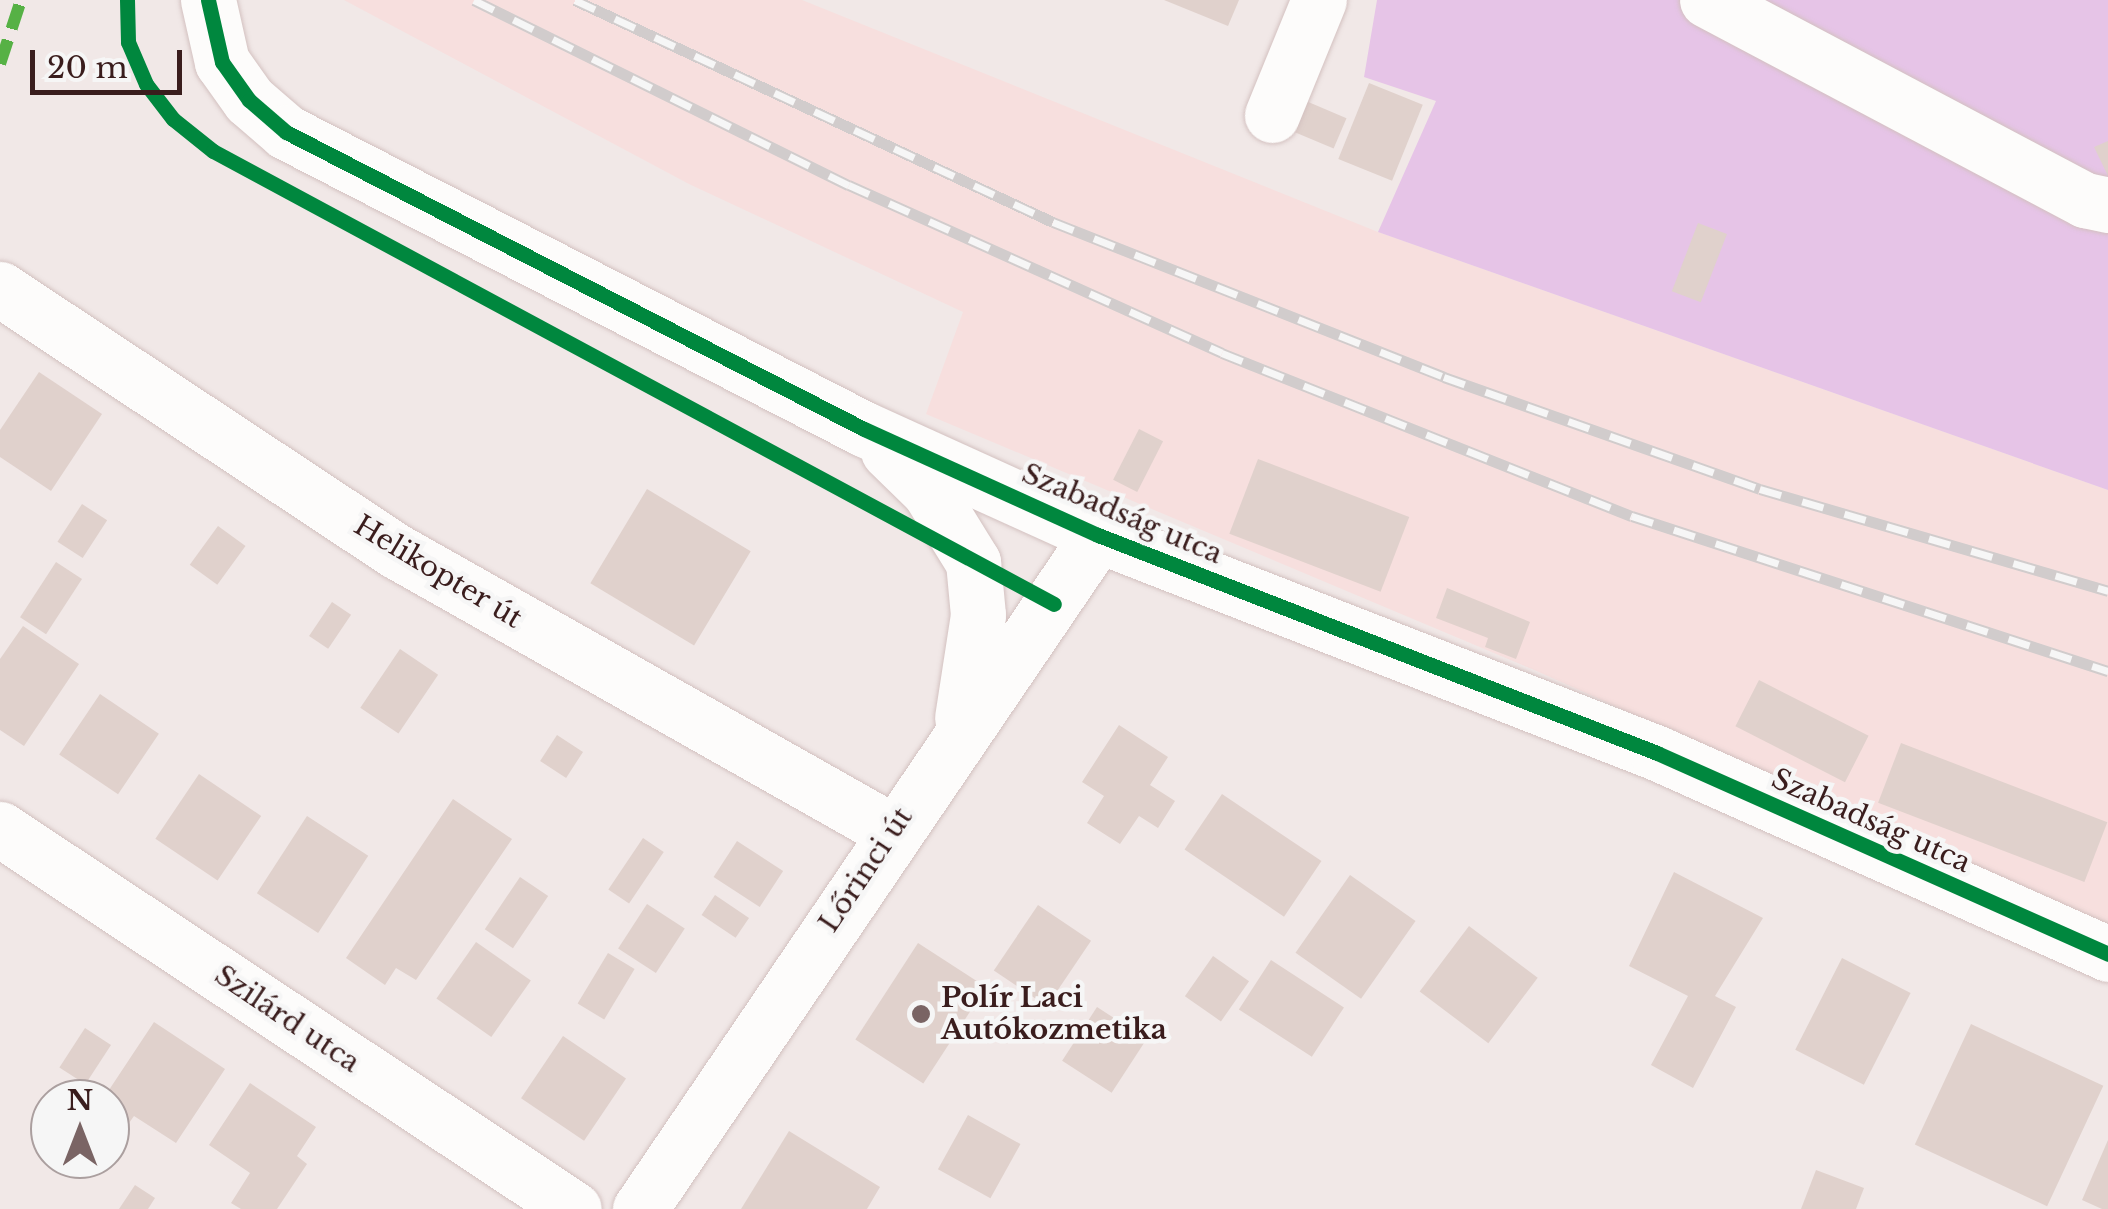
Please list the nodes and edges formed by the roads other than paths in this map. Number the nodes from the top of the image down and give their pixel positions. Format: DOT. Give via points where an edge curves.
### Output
graph roads {
  1 [pos="208,0"];
  2 [pos="1319,0"];
  3 [pos="1707,0"];
  4 [pos="1272,115"];
  5 [pos="2108,205"];
  6 [pos="0,289"];
  7 [pos="864,429"];
  8 [pos="1098,536"];
  9 [pos="958,736"];
  10 [pos="0,829"];
  11 [pos="892,831"];
  12 [pos="2108,954"];
  13 [pos="574,1209"];
  14 [pos="640,1209"];
  1 -- 7 [label="street, Szabadság utca" via="215,42 233,80 306,144"];
  2 -- 4 [label="street"];
  3 -- 5 [label="street" via="2085,200"];
  6 -- 11 [label="street, Helikopter út" via="396,550"];
  7 -- 8 [label="street, Szabadság utca"];
  7 -- 9 [label="street" via="929,492 973,562 974,663"];
  8 -- 9 [label="street, Lőrinci út"];
  8 -- 12 [label="street, Szabadság utca" via="1657,753"];
  9 -- 11 [label="street, Lőrinci út"];
  10 -- 13 [label="street, Szilárd utca"];
  11 -- 14 [label="street, Lőrinci út"];
}
